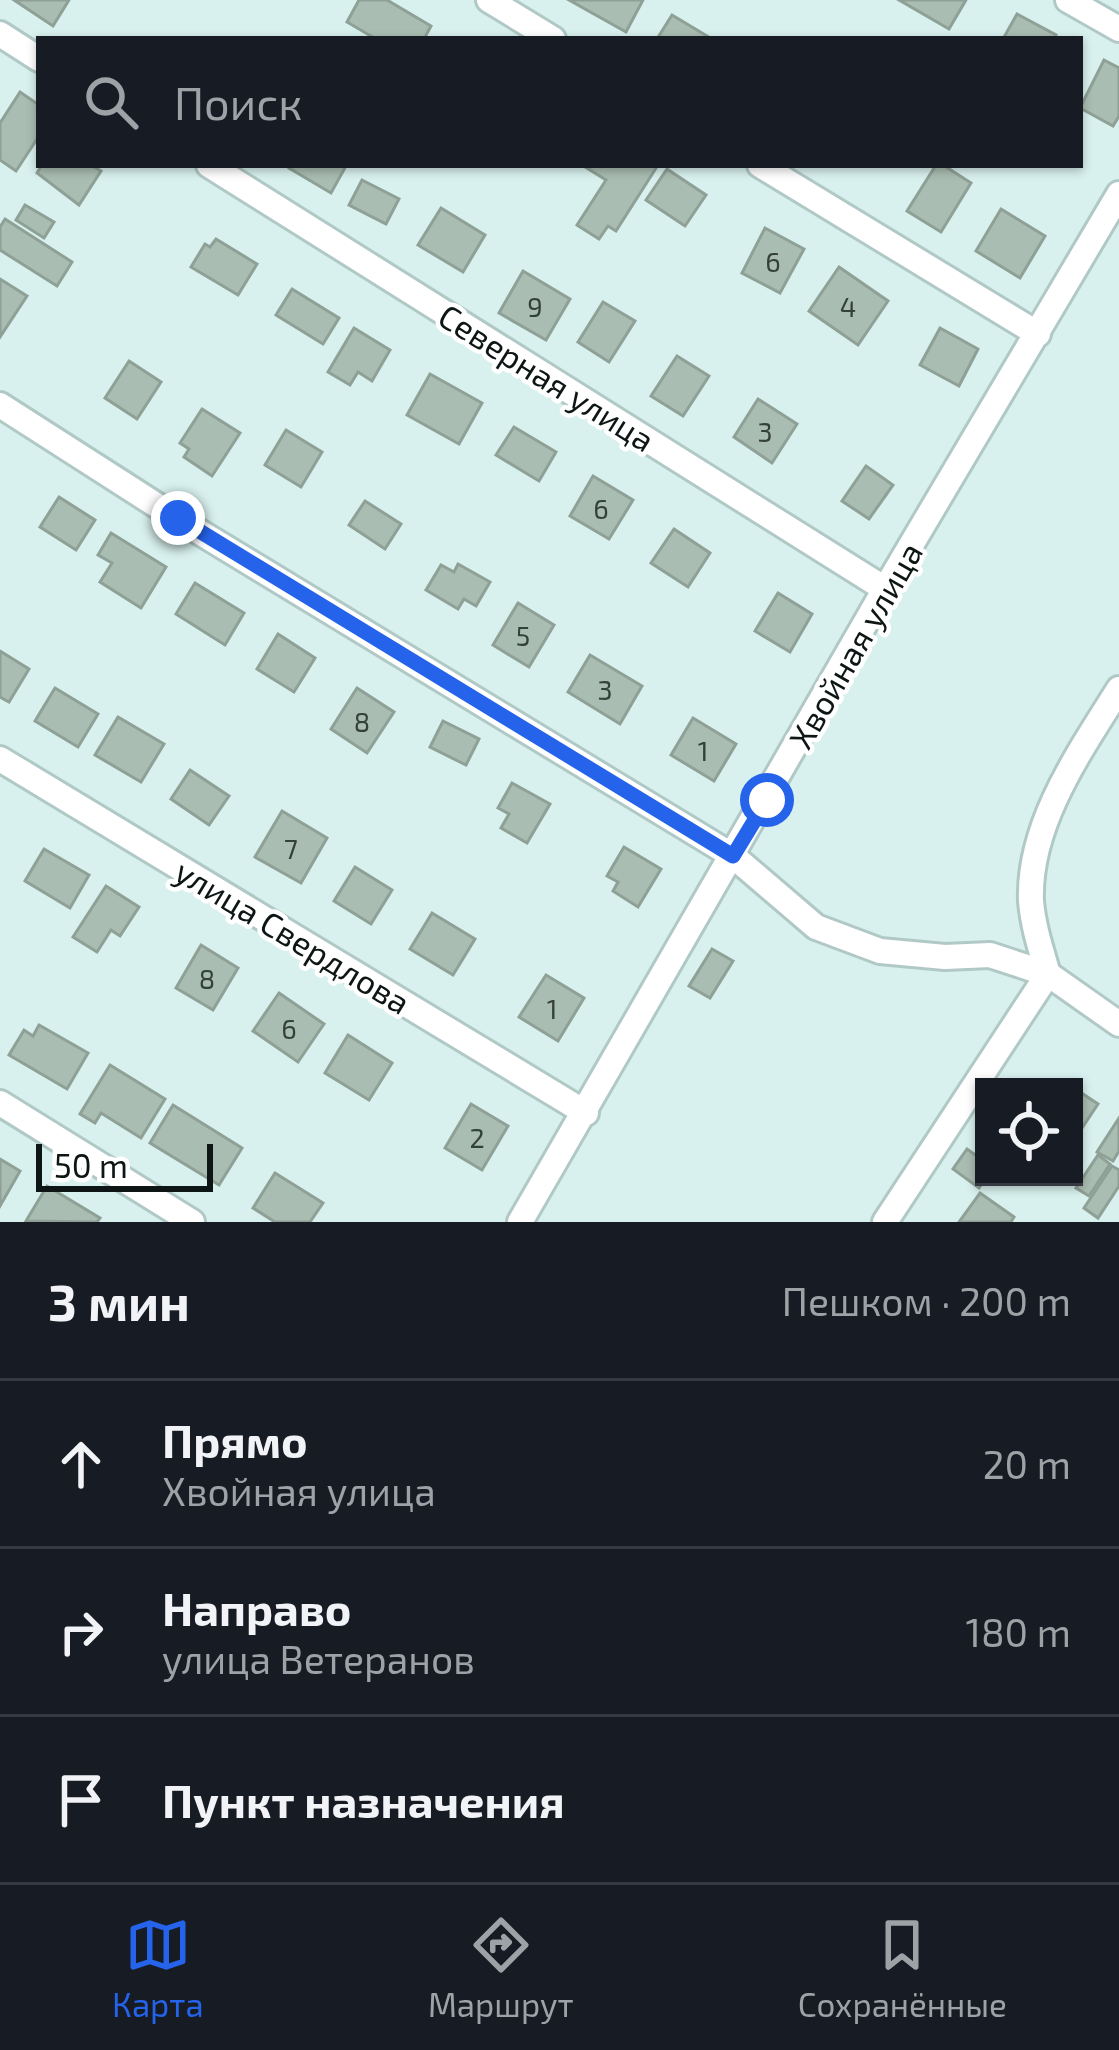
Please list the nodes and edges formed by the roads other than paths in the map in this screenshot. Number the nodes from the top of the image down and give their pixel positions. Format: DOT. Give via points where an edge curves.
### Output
graph roads {
  1 [pos="489,0"];
  2 [pos="1068,0"];
  3 [pos="1119,29"];
  4 [pos="0,34"];
  5 [pos="548,36"];
  6 [pos="36,56"];
  7 [pos="214,168"];
  8 [pos="765,168"];
  9 [pos="1119,194"];
  10 [pos="1037,334"];
  11 [pos="0,406"];
  12 [pos="886,589"];
  13 [pos="1119,689"];
  14 [pos="0,759"];
  15 [pos="733,856"];
  16 [pos="1048,974"];
  17 [pos="1119,1024"];
  18 [pos="0,1102"];
  19 [pos="586,1113"];
  20 [pos="192,1222"];
  21 [pos="520,1222"];
  22 [pos="885,1222"];
  1 -- 5 [label="street"];
  2 -- 3 [label="street"];
  4 -- 6 [label="street"];
  7 -- 12 [label="street, Северная улица"];
  8 -- 10 [label="street"];
  9 -- 10 [label="street, Хвойная улица"];
  10 -- 12 [label="street, Хвойная улица"];
  11 -- 15 [label="street"];
  12 -- 15 [label="street, Хвойная улица"];
  13 -- 16 [label="street" via="1070,770 1034,867 1031,899"];
  14 -- 19 [label="street, улица Свердлова"];
  15 -- 16 [label="street" via="816,926 880,951 989,955"];
  15 -- 19 [label="street, Хвойная улица"];
  16 -- 17 [label="street"];
  16 -- 22 [label="street"];
  18 -- 20 [label="street"];
  19 -- 21 [label="street, Хвойная улица"];
}
